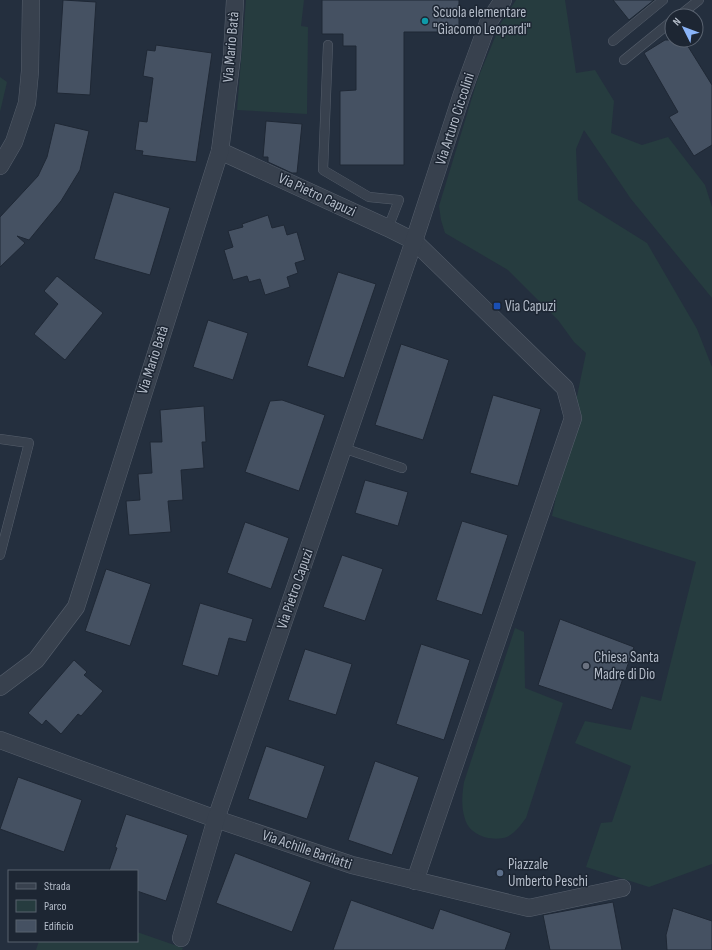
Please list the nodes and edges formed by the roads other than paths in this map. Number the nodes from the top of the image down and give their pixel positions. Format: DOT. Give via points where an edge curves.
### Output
graph roads {
  1 [pos="32,0"];
  2 [pos="235,0"];
  3 [pos="503,0"];
  4 [pos="663,0"];
  5 [pos="699,0"];
  6 [pos="689,8"];
  7 [pos="664,28"];
  8 [pos="613,41"];
  9 [pos="328,45"];
  10 [pos="624,60"];
  11 [pos="220,150"];
  12 [pos="0,166"];
  13 [pos="388,228"];
  14 [pos="414,241"];
  15 [pos="0,439"];
  16 [pos="343,448"];
  17 [pos="402,468"];
  18 [pos="0,555"];
  19 [pos="0,687"];
  20 [pos="0,740"];
  21 [pos="216,819"];
  22 [pos="415,881"];
  23 [pos="622,888"];
  24 [pos="181,938"];
  1 -- 12 [label="street" via="27,103 14,142"];
  2 -- 11 [label="street, Via Mario Batà" via="232,56"];
  3 -- 14 [label="street, Via Arturo Ciccolini" via="488,23"];
  4 -- 8 [label="lane"];
  5 -- 6 [label="lane"];
  7 -- 10 [label="lane"];
  9 -- 13 [label="lane" via="323,170 369,197 399,200"];
  11 -- 13 [label="street, Via Pietro Capuzi"];
  11 -- 19 [label="street, Via Mario Batà" via="76,607 36,660"];
  13 -- 14 [label="street, Via Pietro Capuzi"];
  14 -- 16 [label="street, Via Pietro Capuzi"];
  14 -- 22 [label="street, Via Pietro Capuzi" via="565,388 573,418"];
  15 -- 18 [label="lane" via="29,443"];
  16 -- 17 [label="lane"];
  16 -- 21 [label="street, Via Pietro Capuzi"];
  20 -- 21 [label="street, Via Achille Barilatti"];
  21 -- 22 [label="street, Via Achille Barilatti" via="352,866"];
  21 -- 24 [label="street, Via Pietro Capuzi"];
  22 -- 23 [label="street, Via Achille Barilatti" via="529,908"];
}
